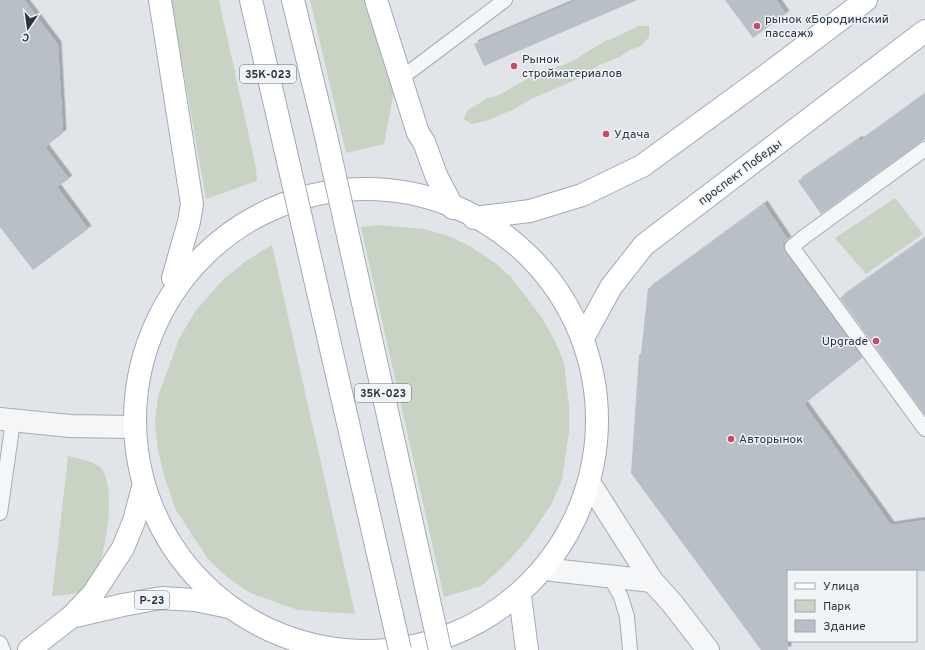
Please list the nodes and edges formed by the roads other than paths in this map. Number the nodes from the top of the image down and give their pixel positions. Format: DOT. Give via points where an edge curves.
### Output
graph roads {
  1 [pos="160,0"];
  2 [pos="251,0"];
  3 [pos="293,0"];
  4 [pos="376,0"];
  5 [pos="505,0"];
  6 [pos="866,0"];
  7 [pos="925,32"];
  8 [pos="400,79"];
  9 [pos="925,149"];
  10 [pos="453,208"];
  11 [pos="474,218"];
  12 [pos="170,288"];
  13 [pos="583,338"];
  14 [pos="7,420"];
  15 [pos="132,427"];
  16 [pos="925,429"];
  17 [pos="143,487"];
  18 [pos="592,487"];
  19 [pos="0,512"];
  20 [pos="552,570"];
  21 [pos="610,577"];
  22 [pos="652,581"];
  23 [pos="520,596"];
  24 [pos="235,608"];
  25 [pos="71,618"];
  26 [pos="295,642"];
  27 [pos="0,643"];
  28 [pos="4,650"];
  29 [pos="30,650"];
  30 [pos="400,650"];
  31 [pos="440,650"];
  32 [pos="527,650"];
  33 [pos="630,650"];
  34 [pos="708,650"];
  1 -- 12 [label="main road" via="192,204 186,236"];
  2 -- 30 [label="main road, 35К-023, bridge"];
  3 -- 31 [label="main road, 35К-023, bridge" via="326,136"];
  4 -- 8 [label="main road"];
  5 -- 8 [label="lane"];
  6 -- 11 [label="main road" via="642,166 582,195 530,211"];
  7 -- 13 [label="main road, проспект Победы" via="644,245 611,287"];
  8 -- 10 [label="main road" via="418,134 424,142 436,175"];
  9 -- 16 [label="lane" via="792,247"];
  10 -- 11 [label="main road"];
  10 -- 12 [label="main road" via="384,193 318,198 253,217 224,230 200,252"];
  11 -- 13 [label="main road" via="525,255 556,290"];
  12 -- 15 [label="main road" via="146,334 139,358 134,383"];
  13 -- 18 [label="main road" via="598,402 597,451"];
  14 -- 15 [label="street" via="70,426"];
  14 -- 19 [label="lane"];
  15 -- 17 [label="main road"];
  17 -- 24 [label="main road" via="161,524 184,561 214,593"];
  17 -- 25 [label="main road" via="134,521 123,548 93,594"];
  18 -- 20 [label="main road" via="582,514"];
  18 -- 22 [label="street"];
  20 -- 21 [label="street"];
  20 -- 23 [label="main road"];
  21 -- 22 [label="street"];
  21 -- 33 [label="lane" via="621,597 627,617"];
  22 -- 34 [label="street"];
  23 -- 26 [label="main road" via="480,621 418,644 391,647 343,646 315,641"];
  23 -- 32 [label="main road"];
  24 -- 25 [label="main road, Р-23" via="195,600 161,598"];
  24 -- 26 [label="main road"];
  25 -- 29 [label="main road"];
  27 -- 28 [label="lane"];
}
